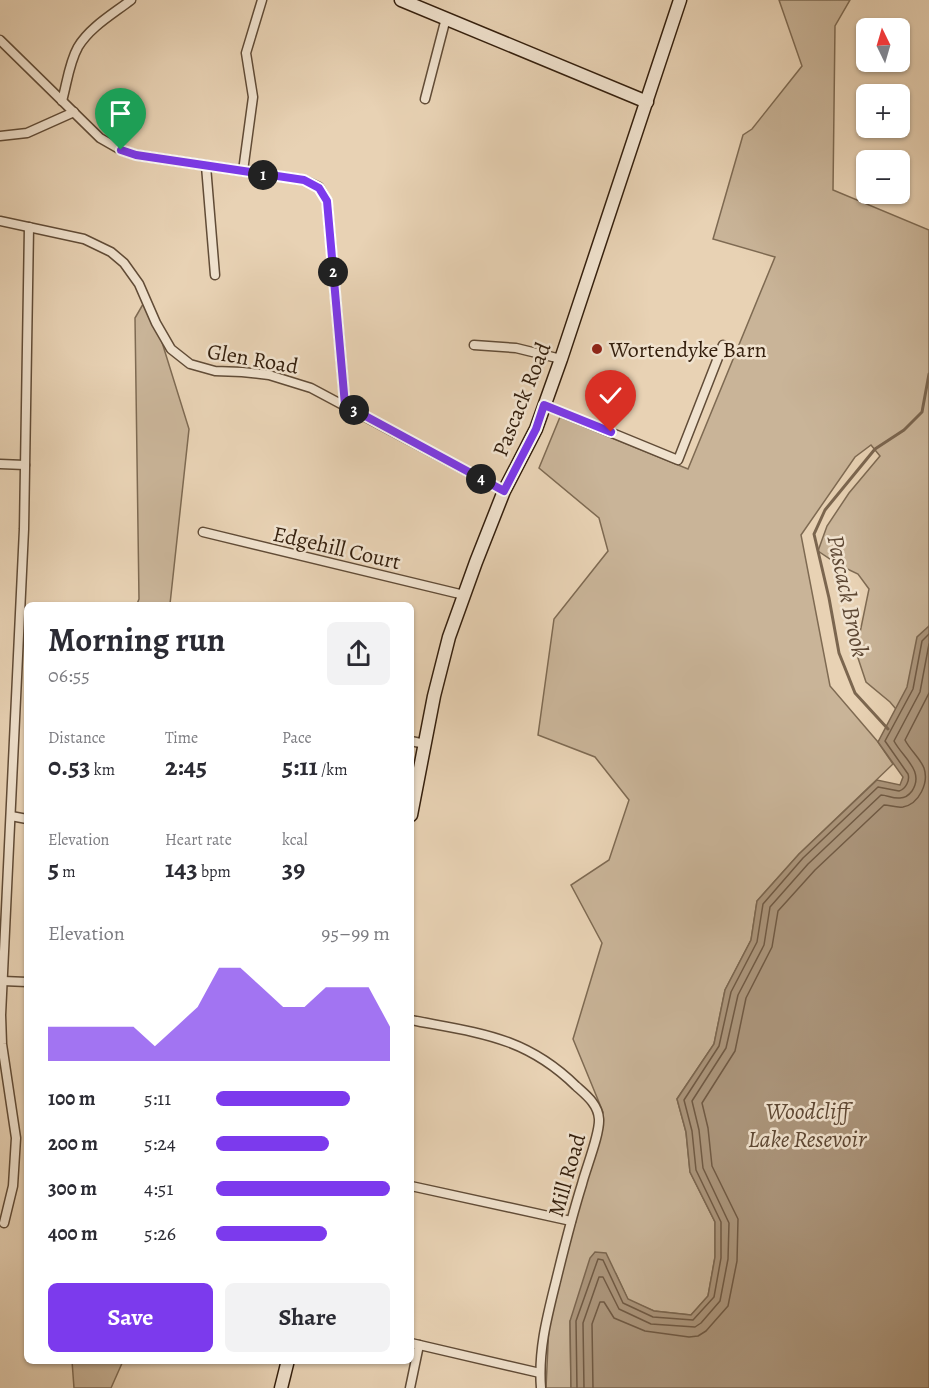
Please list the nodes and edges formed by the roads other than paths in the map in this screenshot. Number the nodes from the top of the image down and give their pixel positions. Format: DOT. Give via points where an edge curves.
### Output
graph roads {
  1 [pos="131,0"];
  2 [pos="262,0"];
  3 [pos="401,0"];
  4 [pos="681,0"];
  5 [pos="446,18"];
  6 [pos="0,40"];
  7 [pos="425,99"];
  8 [pos="62,101"];
  9 [pos="647,102"];
  10 [pos="74,112"];
  11 [pos="0,136"];
  12 [pos="206,166"];
  13 [pos="243,171"];
  14 [pos="0,221"];
  15 [pos="29,227"];
  16 [pos="215,275"];
  17 [pos="474,345"];
  18 [pos="723,345"];
  19 [pos="561,359"];
  20 [pos="345,405"];
  21 [pos="544,405"];
  22 [pos="0,464"];
  23 [pos="26,465"];
  24 [pos="504,491"];
  25 [pos="203,532"];
  26 [pos="464,595"];
  27 [pos="414,742"];
  28 [pos="425,744"];
  29 [pos="414,800"];
  30 [pos="11,816"];
  31 [pos="24,818"];
  32 [pos="3,981"];
  33 [pos="24,982"];
  34 [pos="414,1021"];
  35 [pos="414,1187"];
  36 [pos="571,1221"];
  37 [pos="4,1223"];
  38 [pos="415,1343"];
  39 [pos="287,1364"];
  40 [pos="413,1364"];
  41 [pos="540,1373"];
  42 [pos="281,1388"];
  43 [pos="410,1388"];
  44 [pos="541,1388"];
  1 -- 8 [label="street" via="94,28 78,47"];
  2 -- 13 [label="street" via="246,53 253,97"];
  3 -- 5 [label="street"];
  4 -- 9 [label="street, Pascack Road"];
  5 -- 7 [label="street"];
  5 -- 9 [label="street"];
  6 -- 8 [label="street"];
  8 -- 10 [label="street"];
  9 -- 19 [label="street, Pascack Road"];
  10 -- 11 [label="street" via="27,133"];
  10 -- 12 [label="street" via="100,138 121,150"];
  12 -- 13 [label="street"];
  12 -- 16 [label="street"];
  13 -- 20 [label="street" via="304,180 324,194"];
  14 -- 15 [label="street, Glen Road"];
  15 -- 20 [label="street, Glen Road" via="84,239 124,263 139,284 168,344 190,364 293,381"];
  15 -- 23 [label="street"];
  17 -- 19 [label="street" via="516,348"];
  18 -- 21 [label="street" via="678,460"];
  19 -- 21 [label="street, Pascack Road"];
  20 -- 24 [label="street, Glen Road"];
  21 -- 24 [label="street, Pascack Road"];
  22 -- 23 [label="street"];
  23 -- 30 [label="street"];
  24 -- 26 [label="street, Pascack Road"];
  25 -- 26 [label="street, Edgehill Court"];
  26 -- 28 [label="street, Pascack Road" via="442,664"];
  27 -- 28 [label="street"];
  28 -- 29 [label="street, Pascack Road"];
  30 -- 31 [label="street"];
  30 -- 32 [label="street"];
  32 -- 33 [label="street"];
  32 -- 37 [label="street" via="3,1044 16,1138 13,1186"];
  34 -- 36 [label="street, Mill Road" via="487,1034 522,1047 562,1072 592,1102 598,1127"];
  35 -- 36 [label="street"];
  36 -- 41 [label="street, Mill Road" via="544,1329"];
  38 -- 41 [label="street"];
  39 -- 42 [label="street"];
  40 -- 43 [label="street"];
  41 -- 44 [label="street, Mill Road"];
}
